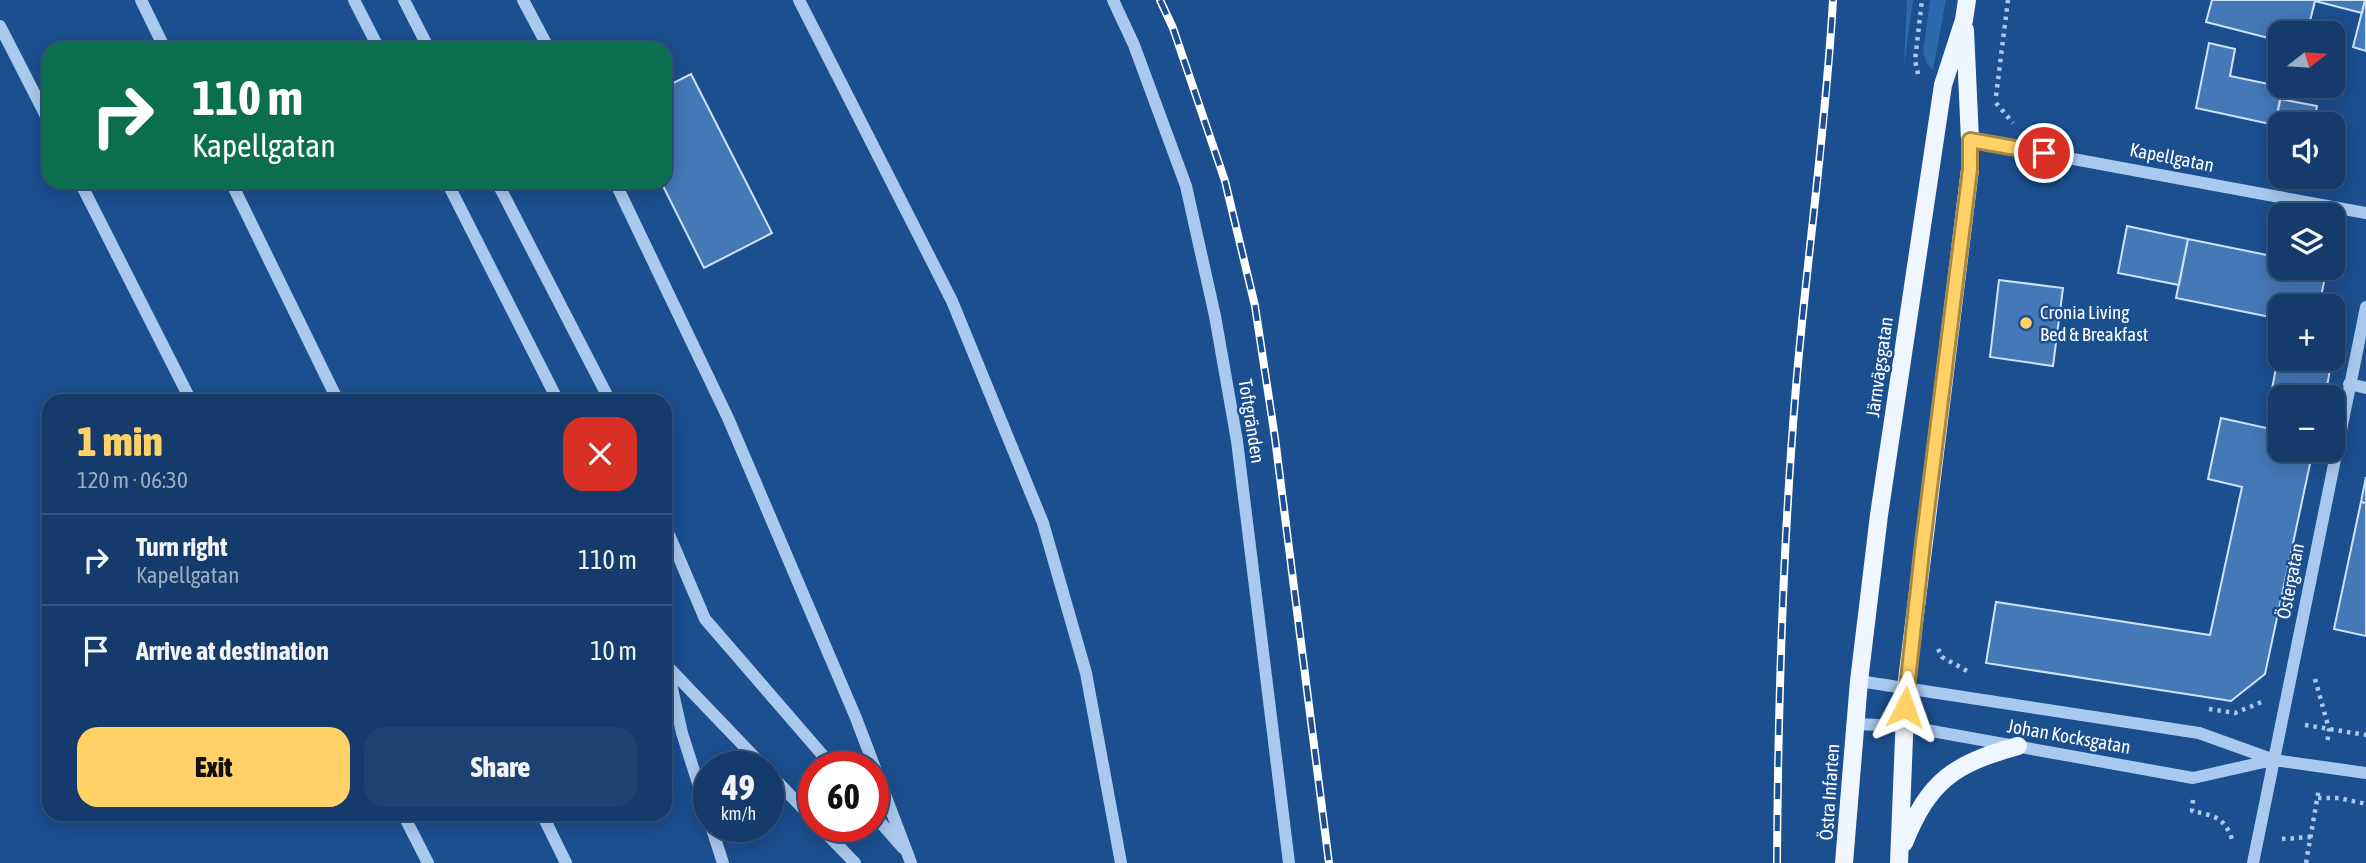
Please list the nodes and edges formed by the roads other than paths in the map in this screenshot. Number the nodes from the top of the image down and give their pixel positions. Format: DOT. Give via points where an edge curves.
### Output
graph roads {
  1 [pos="141,0"];
  2 [pos="354,0"];
  3 [pos="404,0"];
  4 [pos="523,0"];
  5 [pos="799,0"];
  6 [pos="1113,0"];
  7 [pos="1967,0"];
  8 [pos="1964,20"];
  9 [pos="0,26"];
  10 [pos="162,42"];
  11 [pos="375,42"];
  12 [pos="425,42"];
  13 [pos="545,42"];
  14 [pos="42,108"];
  15 [pos="1970,140"];
  16 [pos="84,189"];
  17 [pos="234,189"];
  18 [pos="451,189"];
  19 [pos="500,189"];
  20 [pos="618,189"];
  21 [pos="2366,213"];
  22 [pos="2366,307"];
  23 [pos="2349,384"];
  24 [pos="2366,388"];
  25 [pos="187,394"];
  26 [pos="335,394"];
  27 [pos="554,394"];
  28 [pos="606,394"];
  29 [pos="672,542"];
  30 [pos="672,668"];
  31 [pos="1859,681"];
  32 [pos="1906,688"];
  33 [pos="672,689"];
  34 [pos="1855,724"];
  35 [pos="1904,726"];
  36 [pos="2018,746"];
  37 [pos="749,751"];
  38 [pos="819,751"];
  39 [pos="2274,760"];
  40 [pos="693,768"];
  41 [pos="2366,773"];
  42 [pos="784,789"];
  43 [pos="798,803"];
  44 [pos="407,821"];
  45 [pos="545,821"];
  46 [pos="889,833"];
  47 [pos="716,842"];
  48 [pos="835,842"];
  49 [pos="910,859"];
  50 [pos="1899,860"];
  51 [pos="428,863"];
  52 [pos="566,863"];
  53 [pos="723,863"];
  54 [pos="855,863"];
  55 [pos="1121,863"];
  56 [pos="1289,863"];
  57 [pos="1844,863"];
  58 [pos="2253,863"];
  1 -- 10 [label="street"];
  2 -- 11 [label="street"];
  3 -- 12 [label="street"];
  4 -- 13 [label="street"];
  5 -- 55 [label="street" via="952,301 1043,523 1086,673"];
  6 -- 56 [label="street, Toftgränden" via="1186,186 1215,316 1237,441"];
  7 -- 8 [label="main road, Järnvägsgatan"];
  8 -- 15 [label="main road, Järnvägsgatan"];
  8 -- 31 [label="main road, Järnvägsgatan" via="1943,85 1929,166"];
  9 -- 14 [label="street"];
  15 -- 21 [label="street, Kapellgatan"];
  15 -- 32 [label="main road, Järnvägsgatan"];
  16 -- 25 [label="street"];
  17 -- 26 [label="street"];
  18 -- 27 [label="street"];
  19 -- 28 [label="street"];
  20 -- 49 [label="street" via="728,418 856,718"];
  22 -- 23 [label="street, Östergatan"];
  23 -- 24 [label="street"];
  23 -- 39 [label="street, Östergatan"];
  29 -- 38 [label="street" via="705,620"];
  30 -- 37 [label="street"];
  31 -- 32 [label="street, Johan Kocksgatan"];
  31 -- 34 [label="main road, Järnvägsgatan"];
  32 -- 35 [label="main road"];
  32 -- 39 [label="street, Johan Kocksgatan" via="2199,733"];
  33 -- 40 [label="street"];
  34 -- 35 [label="street, Johan Kocksgatan"];
  34 -- 57 [label="main road, Östra Infarten"];
  35 -- 36 [label="street, Johan Kocksgatan"];
  35 -- 50 [label="main road"];
  36 -- 39 [label="street, Johan Kocksgatan" via="2193,778"];
  36 -- 50 [label="main road" via="1982,756 1931,791 1916,814"];
  39 -- 41 [label="street, Johan Kocksgatan"];
  39 -- 58 [label="street, Östergatan"];
  42 -- 43 [label="street"];
  44 -- 51 [label="street"];
  45 -- 52 [label="street"];
  46 -- 49 [label="street"];
  47 -- 53 [label="street"];
  48 -- 54 [label="street"];
}
